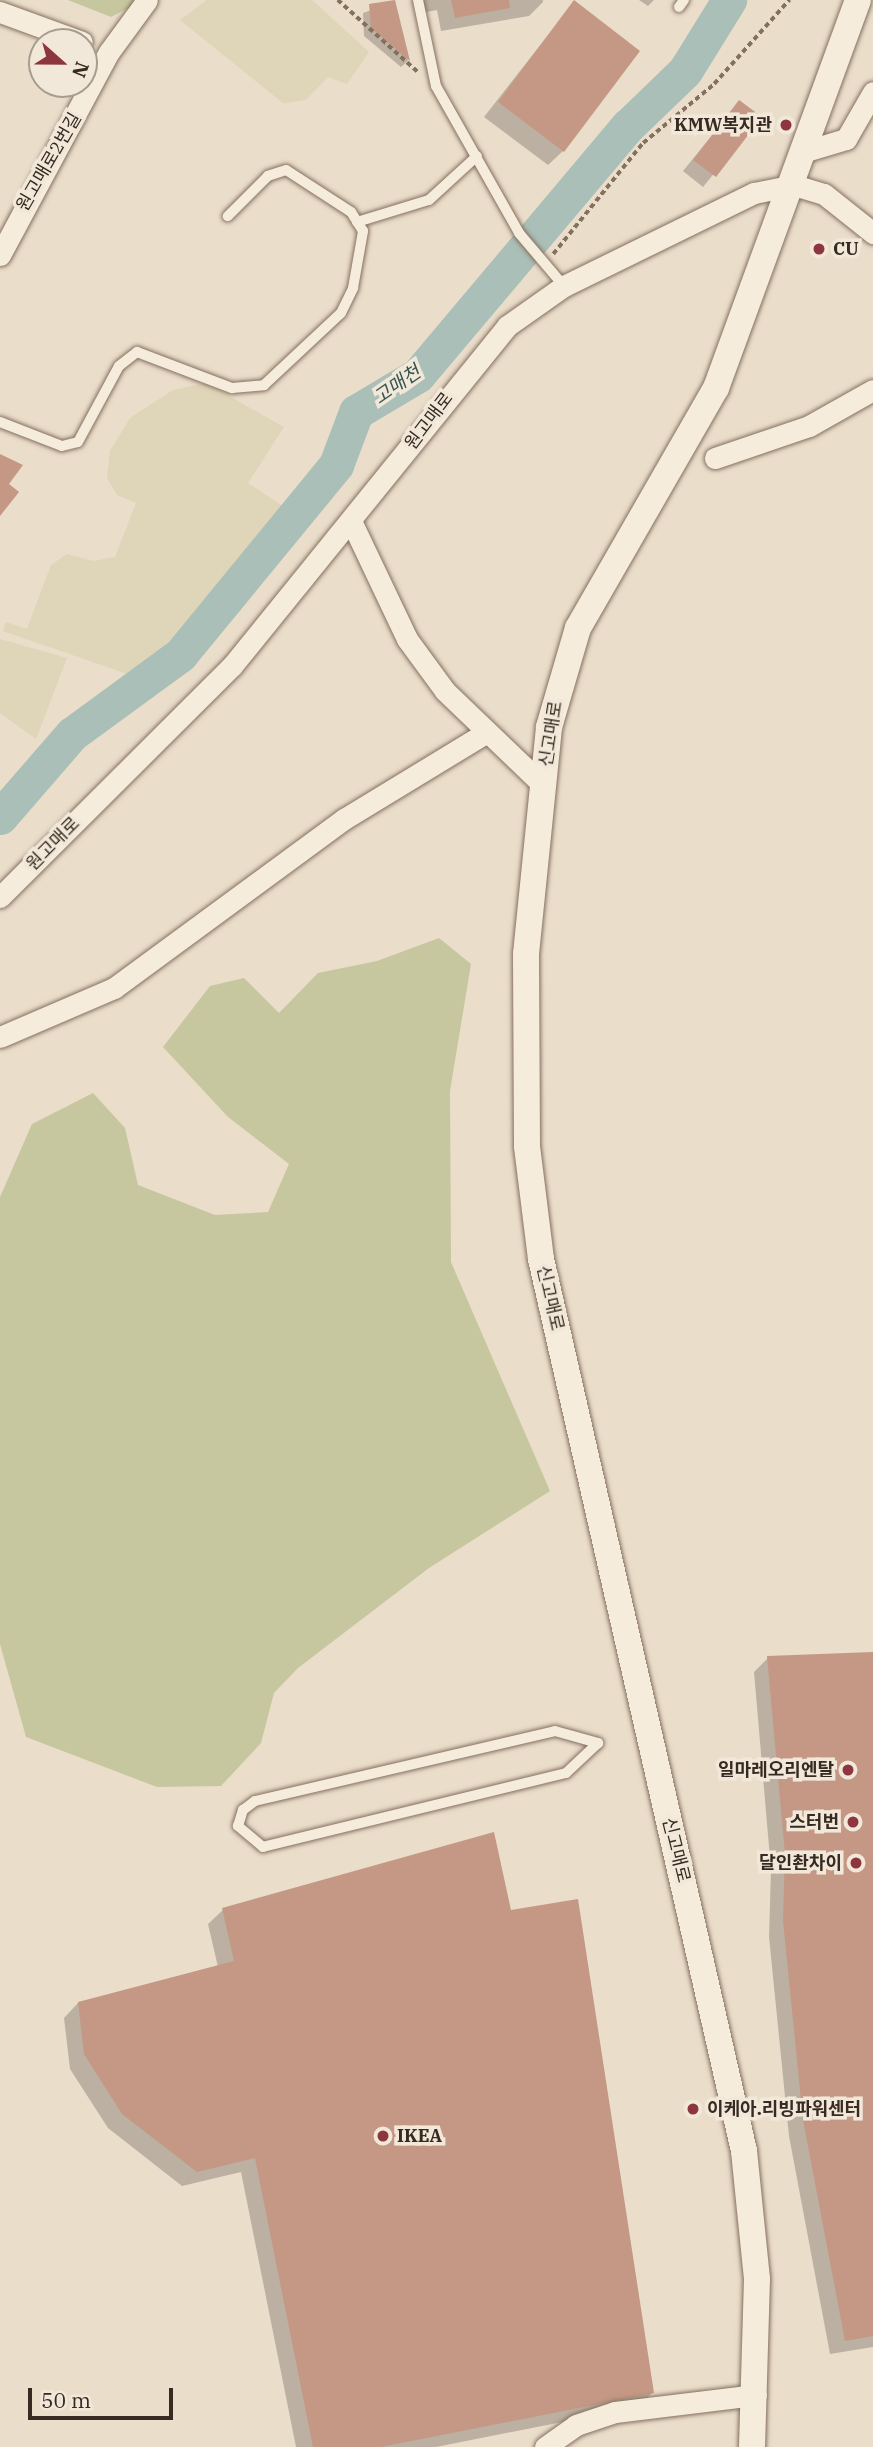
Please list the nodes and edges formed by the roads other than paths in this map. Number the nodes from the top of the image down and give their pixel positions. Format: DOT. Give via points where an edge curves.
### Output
graph roads {
  1 [pos="147,0"];
  2 [pos="418,0"];
  3 [pos="858,0"];
  4 [pos="0,12"];
  5 [pos="44,28"];
  6 [pos="98,48"];
  7 [pos="109,52"];
  8 [pos="873,92"];
  9 [pos="806,152"];
  10 [pos="477,156"];
  11 [pos="794,185"];
  12 [pos="228,216"];
  13 [pos="357,222"];
  14 [pos="873,233"];
  15 [pos="0,255"];
  16 [pos="564,286"];
  17 [pos="873,390"];
  18 [pos="0,422"];
  19 [pos="715,458"];
  20 [pos="352,523"];
  21 [pos="487,732"];
  22 [pos="543,785"];
  23 [pos="0,897"];
  24 [pos="4,1041"];
  25 [pos="598,1743"];
  26 [pos="756,2395"];
  27 [pos="545,2447"];
  28 [pos="752,2447"];
  1 -- 7 [label="street, 원고매로2번길"];
  2 -- 10 [label="lane" via="436,86"];
  3 -- 9 [label="street"];
  4 -- 5 [label="street"];
  6 -- 7 [label="street"];
  7 -- 15 [label="street, 원고매로2번길"];
  8 -- 9 [label="street" via="846,139"];
  9 -- 11 [label="street"];
  10 -- 13 [label="lane" via="429,200"];
  10 -- 16 [label="lane" via="519,233"];
  11 -- 14 [label="street" via="824,194"];
  11 -- 16 [label="street, 원고매로" via="754,193"];
  11 -- 22 [label="street, 신고매로" via="716,388 578,628 552,717"];
  12 -- 13 [label="lane" via="268,176 286,170"];
  13 -- 18 [label="lane" via="363,231 359,254 341,313 264,385 232,388 137,352 119,366 78,442 62,446"];
  16 -- 20 [label="street, 원고매로" via="507,326 479,356"];
  17 -- 19 [label="street" via="809,426"];
  20 -- 21 [label="street" via="407,639"];
  20 -- 23 [label="street, 원고매로" via="232,666"];
  21 -- 22 [label="street"];
  21 -- 24 [label="street" via="344,819 114,988"];
  22 -- 26 [label="street, 신고매로" via="526,954 524,1087 533,1204 732,2082 757,2279"];
  25 -- 25 [label="lane" via="555,1731 255,1801 243,1810 238,1826 263,1847 566,1773"];
  26 -- 27 [label="street" via="615,2412 576,2425"];
  26 -- 28 [label="street, 신고매로"];
}
